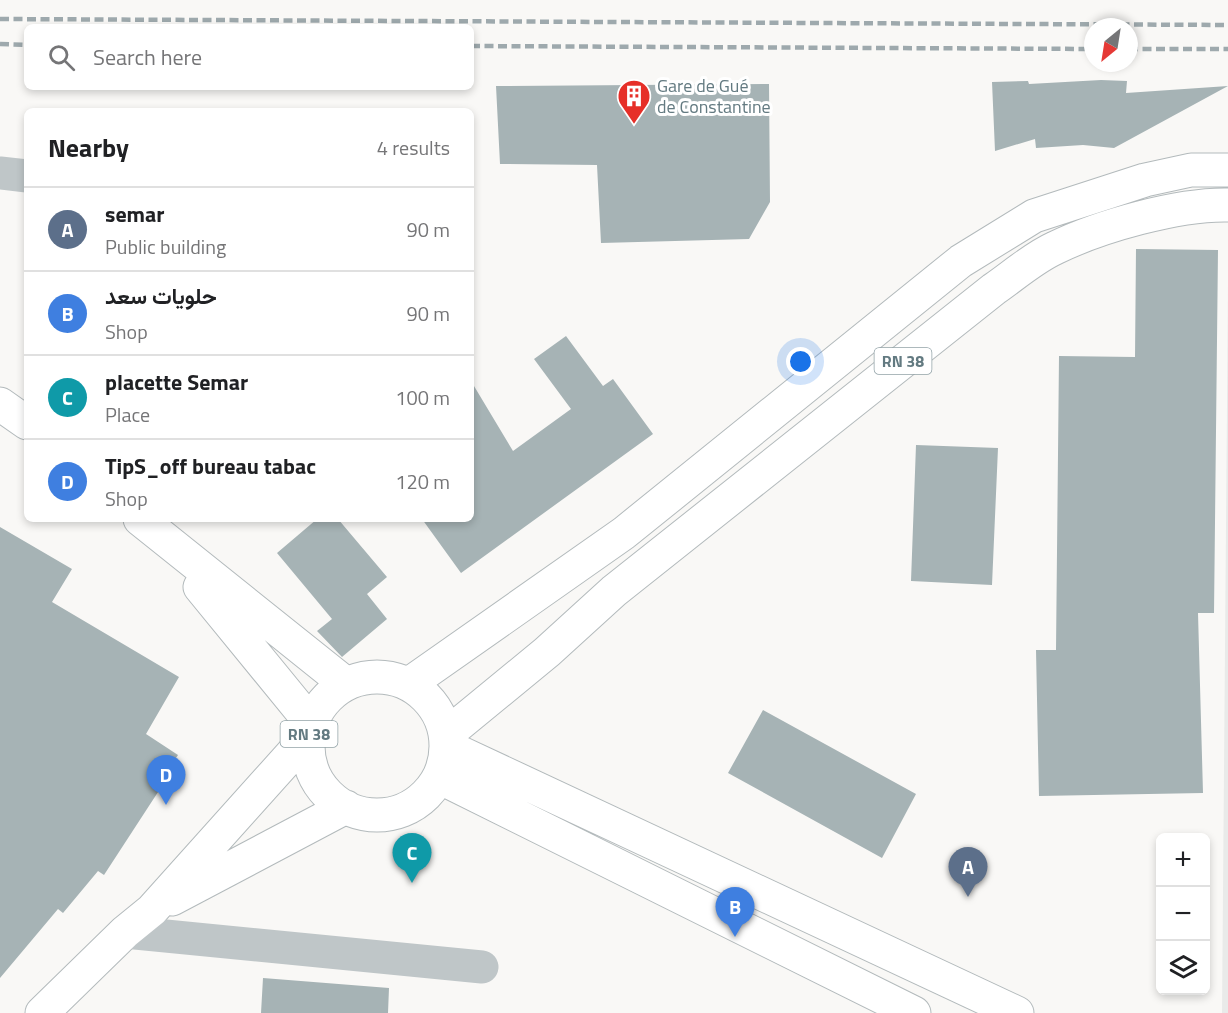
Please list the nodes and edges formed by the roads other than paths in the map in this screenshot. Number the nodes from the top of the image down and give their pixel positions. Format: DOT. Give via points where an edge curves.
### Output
graph roads {
  1 [pos="1228,170"];
  2 [pos="0,173"];
  3 [pos="24,176"];
  4 [pos="1228,205"];
  5 [pos="0,404"];
  6 [pos="24,421"];
  7 [pos="151,529"];
  8 [pos="346,684"];
  9 [pos="409,684"];
  10 [pos="311,729"];
  11 [pos="444,753"];
  12 [pos="346,807"];
  13 [pos="152,910"];
  14 [pos="125,932"];
  15 [pos="482,967"];
  16 [pos="42,1013"];
  17 [pos="914,1013"];
  18 [pos="1017,1013"];
  1 -- 9 [label="main road, RN 38" via="1191,170 1145,180 1034,216 961,261 624,533"];
  2 -- 3 [label="street"];
  4 -- 11 [label="main road, RN 38" via="1200,204 1114,226 1054,248 994,289 614,591"];
  5 -- 6 [label="main road"];
  7 -- 8 [label="main road, RN 38"];
  7 -- 10 [label="main road, RN 38"];
  8 -- 9 [label="main road, RN 38" via="367,677"];
  8 -- 10 [label="main road, RN 38" via="328,696"];
  9 -- 11 [label="main road, RN 38" via="439,714"];
  10 -- 12 [label="main road, RN 38" via="309,756 316,777 328,794"];
  10 -- 13 [label="main road"];
  11 -- 12 [label="main road, RN 38" via="427,794 409,807 367,814"];
  11 -- 17 [label="main road"];
  11 -- 18 [label="main road"];
  12 -- 13 [label="main road"];
  13 -- 14 [label="main road"];
  14 -- 15 [label="street"];
  14 -- 16 [label="main road"];
}
